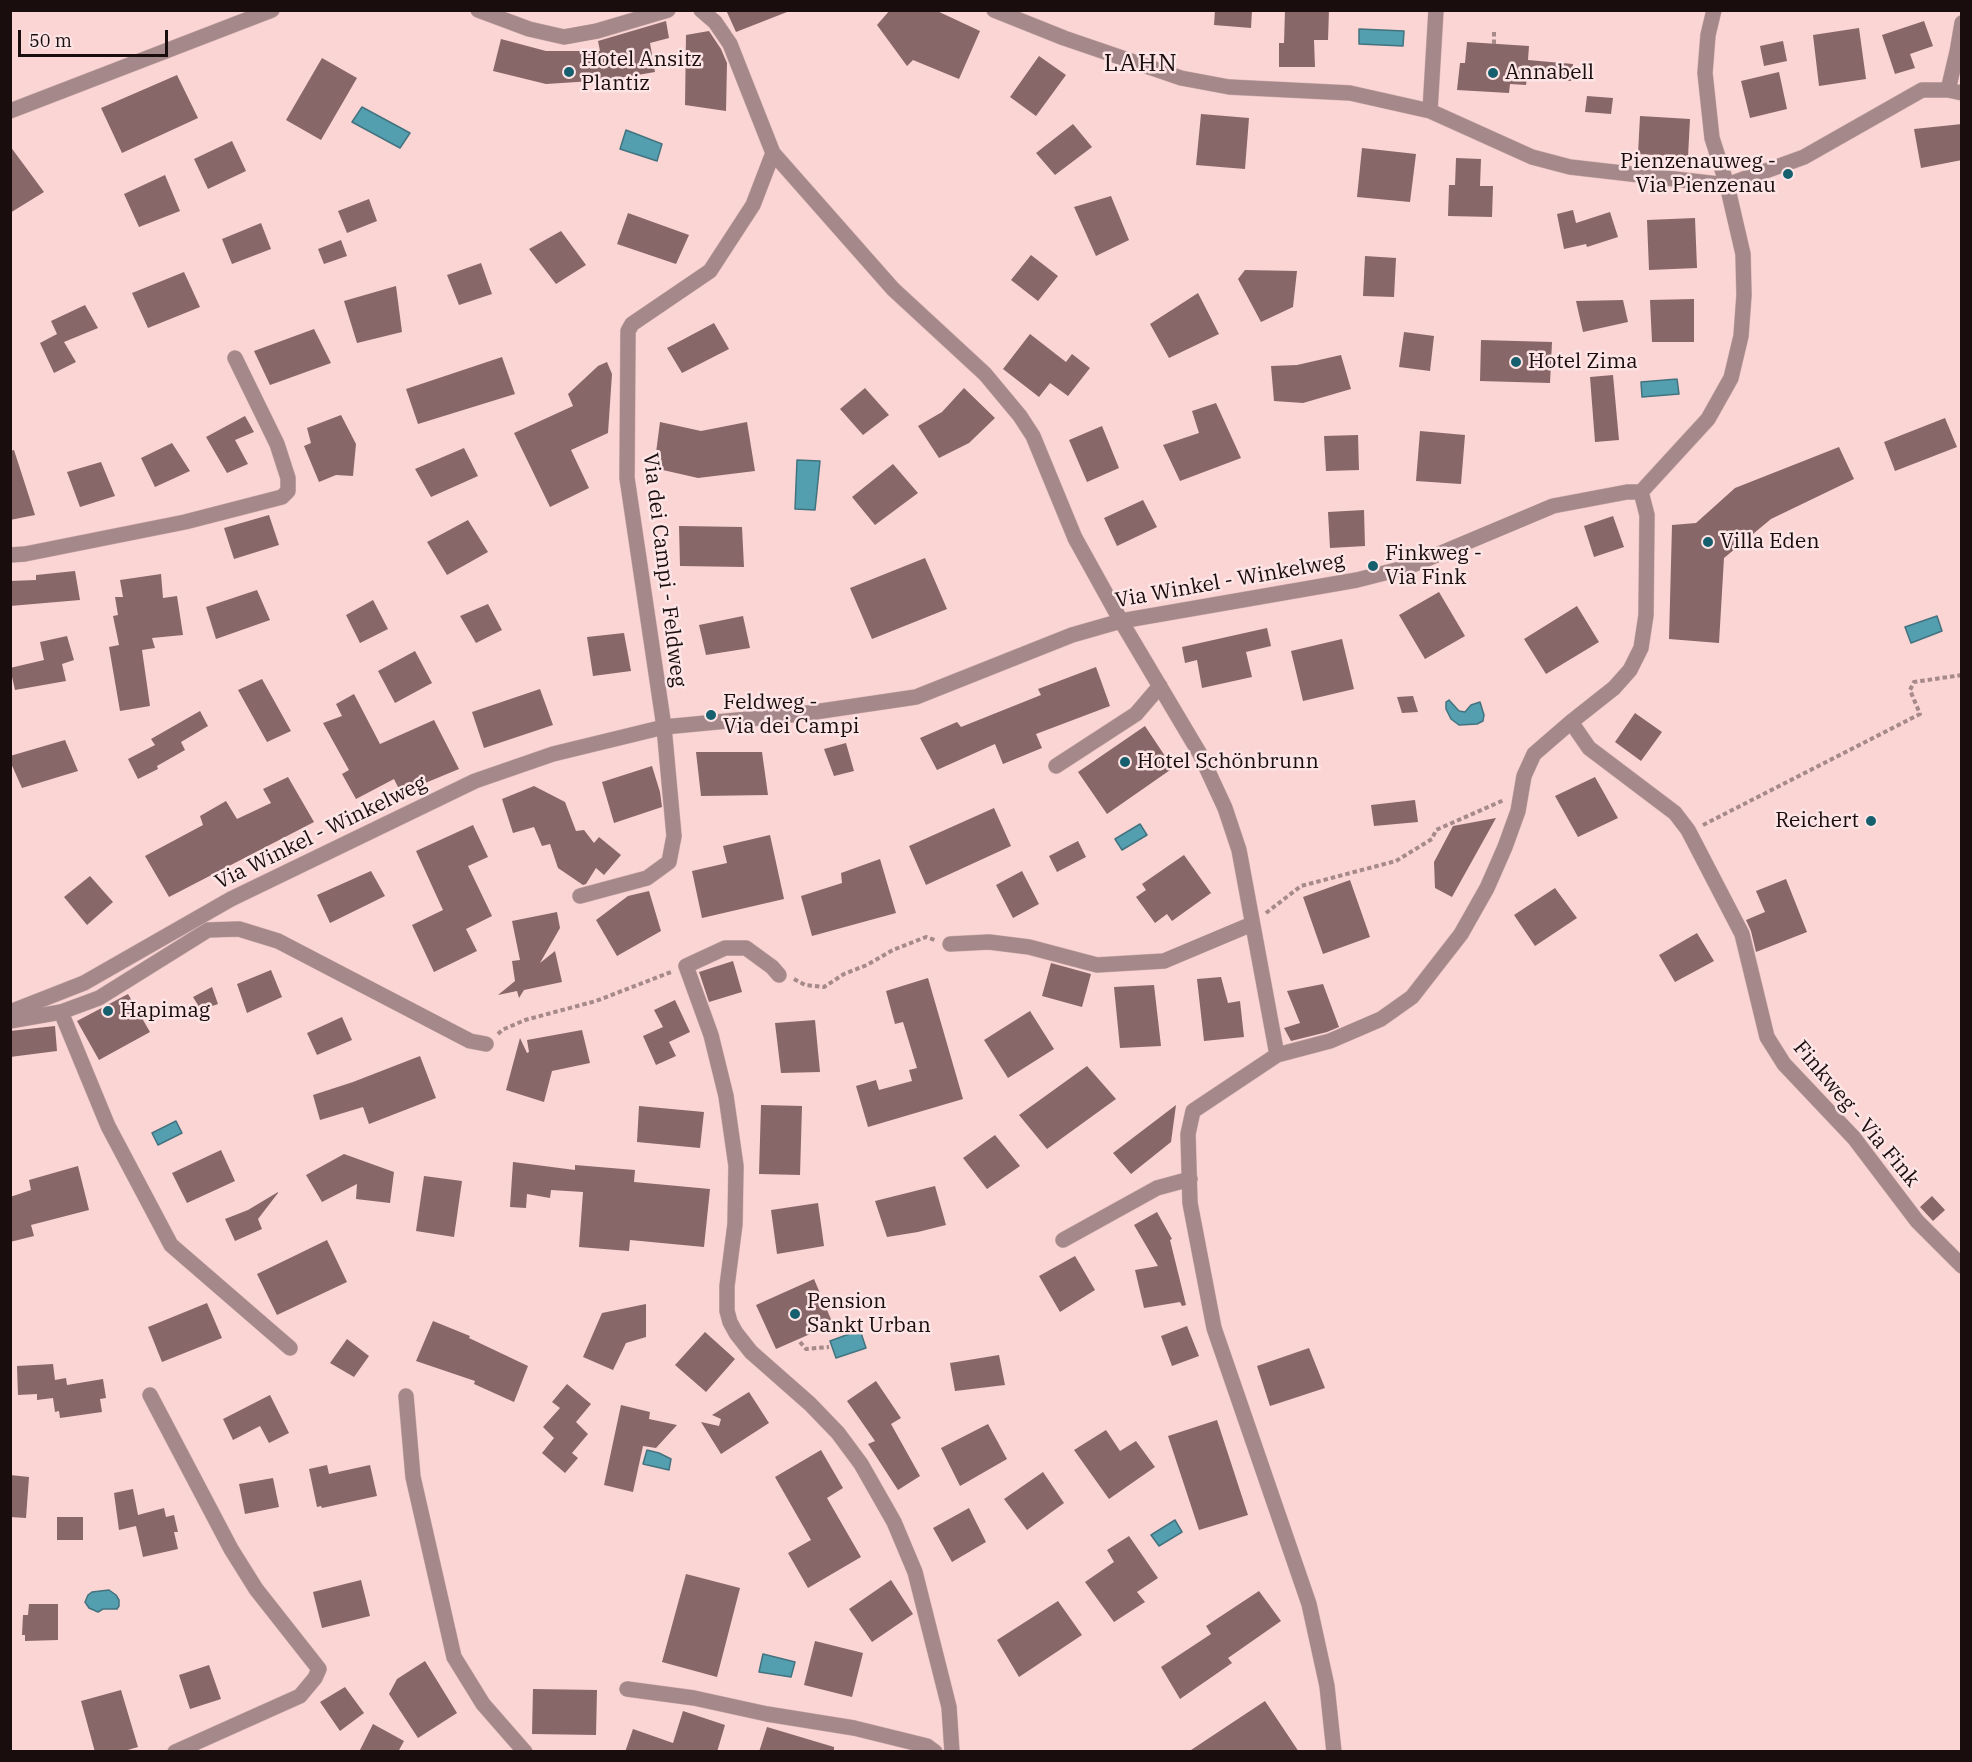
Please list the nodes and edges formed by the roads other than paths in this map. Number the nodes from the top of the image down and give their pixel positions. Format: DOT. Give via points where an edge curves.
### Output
graph roads {
  1 [pos="272,10"];
  2 [pos="478,10"];
  3 [pos="668,10"];
  4 [pos="701,10"];
  5 [pos="994,10"];
  6 [pos="1436,10"];
  7 [pos="1714,10"];
  8 [pos="1962,23"];
  9 [pos="1955,92"];
  10 [pos="10,111"];
  11 [pos="1430,111"];
  12 [pos="773,153"];
  13 [pos="1727,185"];
  14 [pos="235,358"];
  15 [pos="1641,492"];
  16 [pos="10,555"];
  17 [pos="1121,621"];
  18 [pos="1160,686"];
  19 [pos="1571,722"];
  20 [pos="664,727"];
  21 [pos="1056,766"];
  22 [pos="580,896"];
  23 [pos="1252,924"];
  24 [pos="950,944"];
  25 [pos="779,975"];
  26 [pos="10,1012"];
  27 [pos="61,1012"];
  28 [pos="10,1021"];
  29 [pos="486,1044"];
  30 [pos="1277,1055"];
  31 [pos="1190,1179"];
  32 [pos="1063,1240"];
  33 [pos="1962,1266"];
  34 [pos="290,1347"];
  35 [pos="150,1395"];
  36 [pos="406,1396"];
  37 [pos="627,1689"];
  38 [pos="175,1752"];
  39 [pos="525,1752"];
  40 [pos="935,1752"];
  41 [pos="952,1752"];
  42 [pos="1334,1752"];
  1 -- 10 [label="street"];
  2 -- 3 [label="street" via="564,37"];
  4 -- 12 [label="street" via="730,44"];
  5 -- 11 [label="street" via="1181,78 1229,87 1350,93"];
  6 -- 11 [label="street"];
  7 -- 13 [label="street" via="1705,73 1712,138"];
  8 -- 9 [label="street"];
  9 -- 13 [label="street" via="1922,90 1804,157"];
  11 -- 13 [label="street" via="1532,157 1570,167"];
  12 -- 17 [label="street" via="893,289 984,374 1020,416 1033,436 1076,538"];
  12 -- 20 [label="street, Via dei Campi - Feldweg" via="753,205 710,271 632,324 628,331 627,478"];
  13 -- 15 [label="street" via="1743,254 1744,295 1741,336 1731,378 1708,419"];
  14 -- 16 [label="street" via="277,444 288,478 288,490 282,497 185,522"];
  15 -- 17 [label="street, Via Winkel - Winkelweg" via="1553,506 1407,567 1357,580"];
  15 -- 19 [label="street" via="1647,515 1646,615 1641,648 1630,670 1614,688"];
  17 -- 18 [label="street"];
  17 -- 20 [label="street, Via Winkel - Winkelweg" via="1072,635 916,696 801,714"];
  18 -- 21 [label="street" via="1136,714"];
  18 -- 23 [label="street" via="1200,754 1225,808 1239,850"];
  19 -- 30 [label="street" via="1534,754 1524,776 1518,811 1487,888 1461,934 1412,997 1382,1019 1330,1041"];
  19 -- 33 [label="street, Finkweg - Via Fink" via="1589,748 1675,813 1689,832 1742,934 1767,1037 1784,1064 1854,1138 1917,1221"];
  20 -- 22 [label="street" via="674,836 669,862 647,878"];
  20 -- 26 [label="street, Via Winkel - Winkelweg" via="553,754 475,781 231,899 84,983"];
  23 -- 24 [label="street" via="1164,961 1153,962 1097,965 1029,947 989,942"];
  23 -- 30 [label="street"];
  25 -- 41 [label="street" via="746,948 724,948 686,966 711,1035 724,1086 736,1166 735,1224 727,1286 730,1322 751,1352 838,1433 894,1522 915,1572 949,1707"];
  27 -- 28 [label="street"];
  27 -- 29 [label="street" via="99,998 208,930 239,929 278,941 470,1041"];
  27 -- 34 [label="street" via="108,1126 171,1245"];
  30 -- 31 [label="street" via="1193,1112 1188,1134"];
  31 -- 32 [label="street" via="1157,1188"];
  31 -- 42 [label="street" via="1214,1328 1309,1605 1327,1686"];
  35 -- 38 [label="street" via="231,1549 256,1589 319,1669 300,1696"];
  36 -- 39 [label="street" via="413,1477 454,1657 483,1704"];
  37 -- 40 [label="street" via="854,1728 927,1746"];
}
